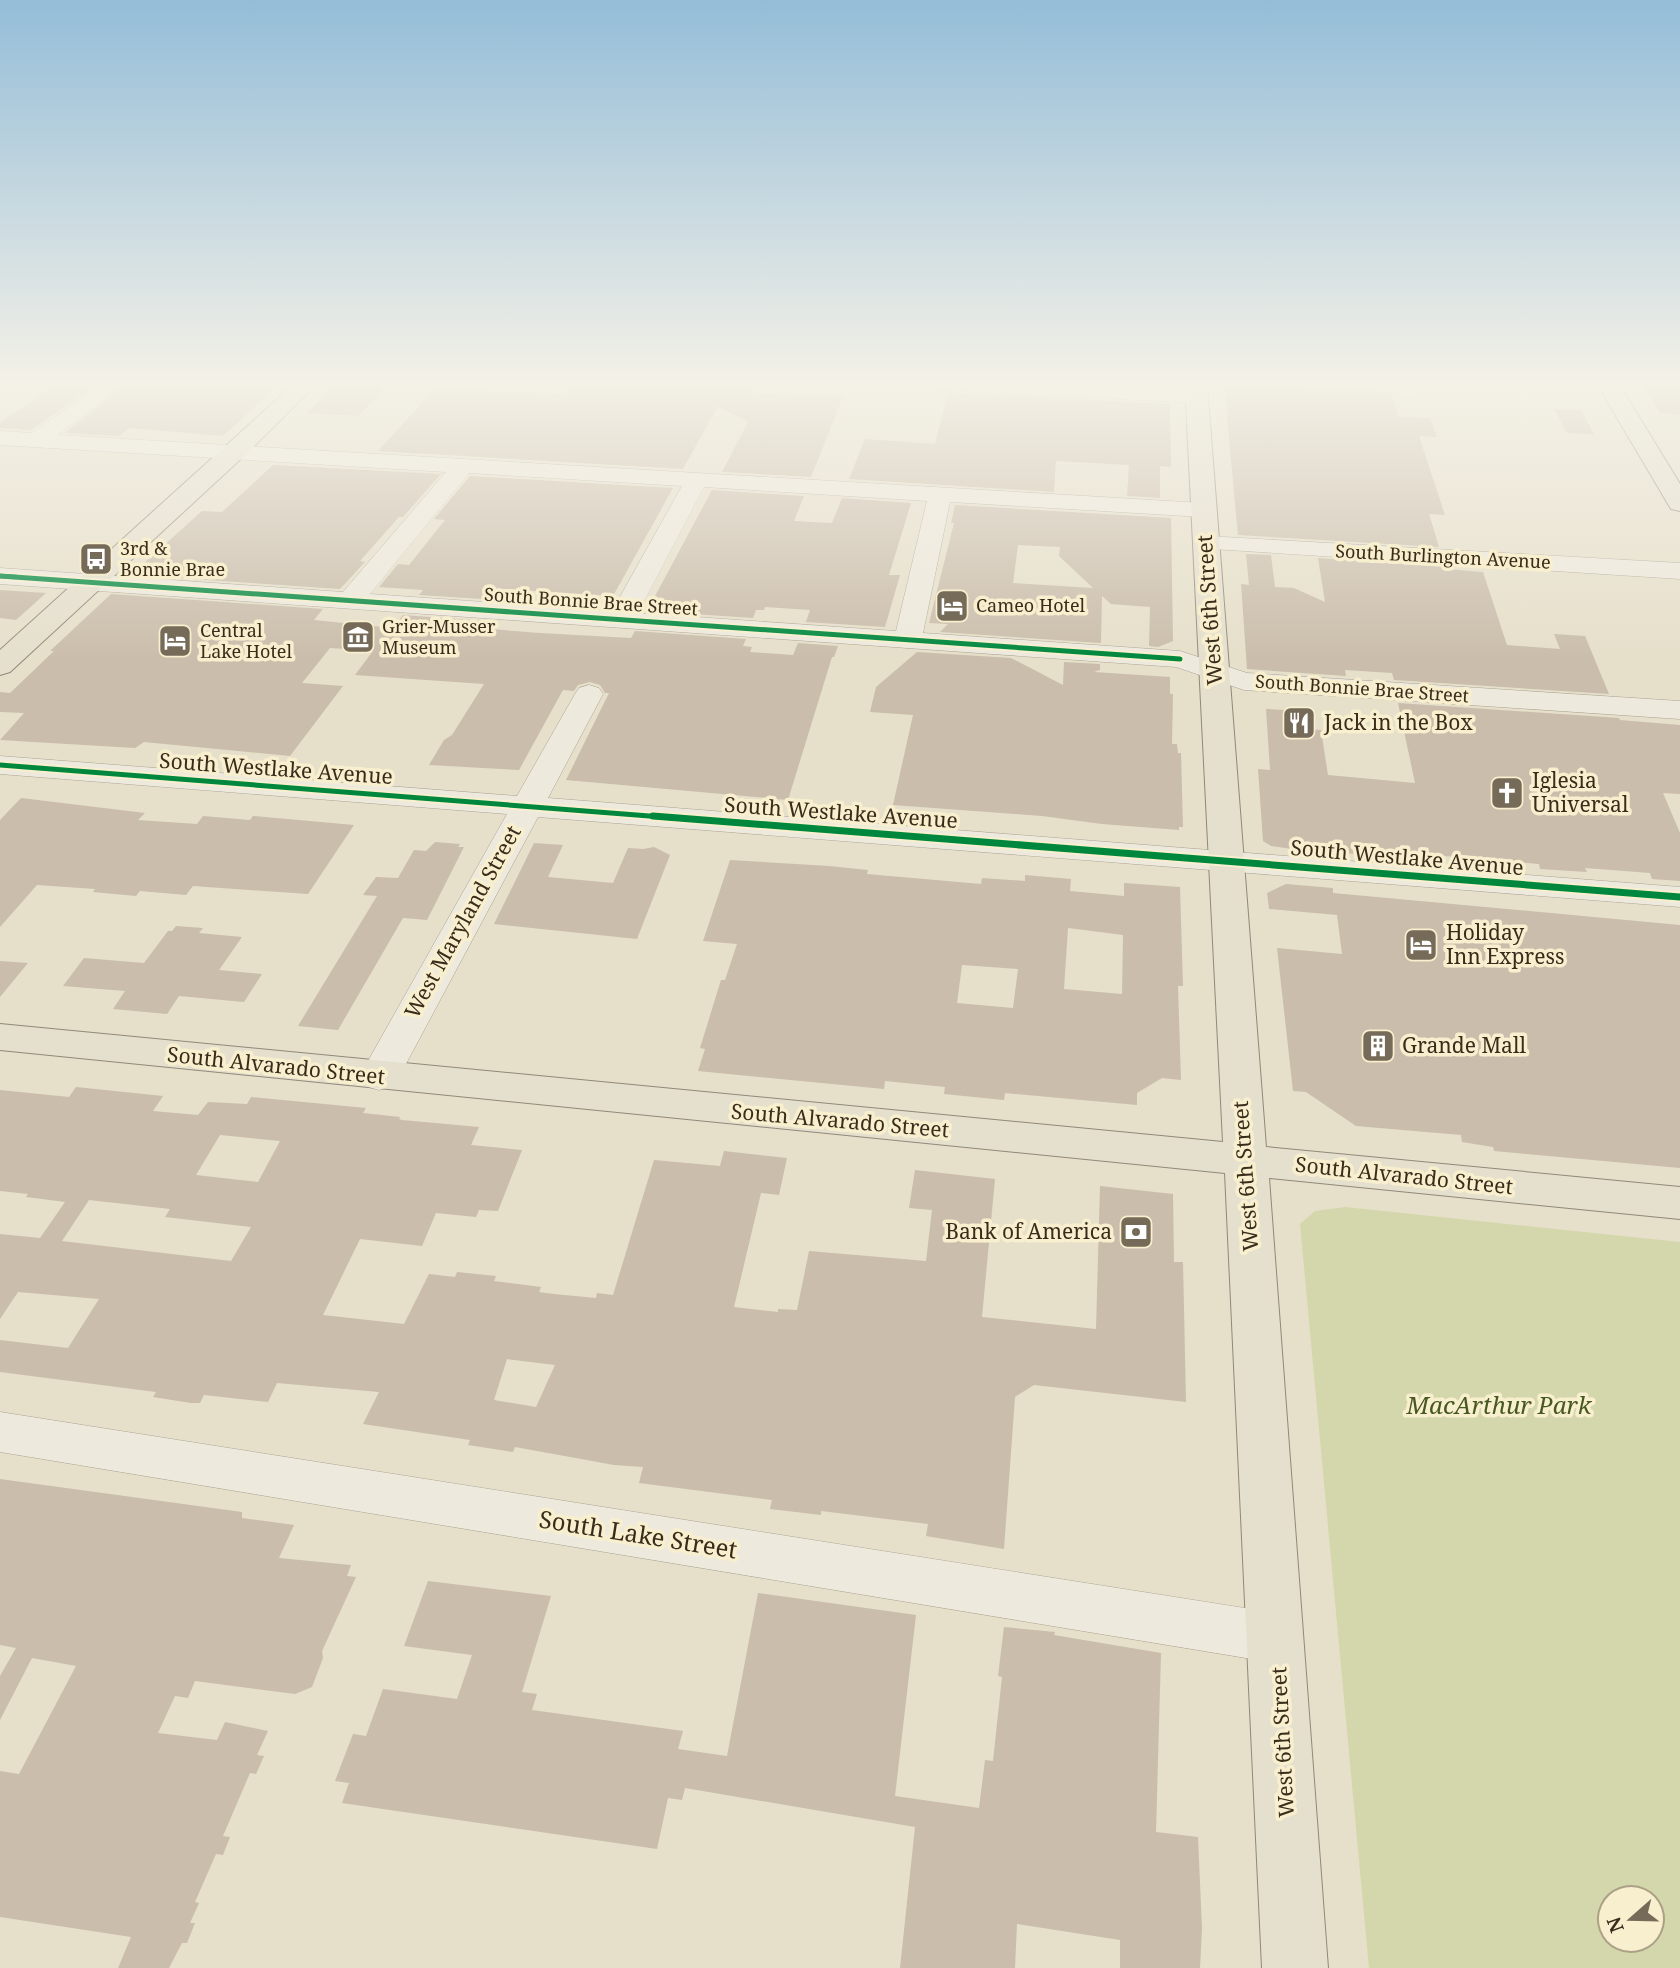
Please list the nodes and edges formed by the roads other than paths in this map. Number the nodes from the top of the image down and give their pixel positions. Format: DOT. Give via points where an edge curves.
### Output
graph roads {
  1 [pos="210,476"];
  2 [pos="455,476"];
  3 [pos="640,476"];
  4 [pos="1201,476"];
  5 [pos="1663,476"];
  6 [pos="697,479"];
  7 [pos="940,494"];
  8 [pos="1680,504"];
  9 [pos="1203,510"];
  10 [pos="1206,543"];
  11 [pos="1680,571"];
  12 [pos="0,576"];
  13 [pos="92,582"];
  14 [pos="351,600"];
  15 [pos="621,619"];
  16 [pos="908,640"];
  17 [pos="0,666"];
  18 [pos="1214,670"];
  19 [pos="589,694"];
  20 [pos="1680,710"];
  21 [pos="0,765"];
  22 [pos="526,807"];
  23 [pos="1226,861"];
  24 [pos="1680,897"];
  25 [pos="0,1037"];
  26 [pos="379,1077"];
  27 [pos="1245,1160"];
  28 [pos="1680,1203"];
  29 [pos="0,1432"];
  30 [pos="1276,1638"];
  31 [pos="1295,1968"];
  1 -- 13 [label="main road"];
  2 -- 14 [label="street"];
  3 -- 6 [label="street"];
  4 -- 9 [label="main road, West 6th Street"];
  5 -- 8 [label="main road"];
  6 -- 7 [label="street"];
  6 -- 15 [label="street"];
  7 -- 9 [label="street"];
  7 -- 16 [label="street"];
  9 -- 10 [label="main road, West 6th Street"];
  10 -- 11 [label="street, South Burlington Avenue"];
  10 -- 18 [label="main road, West 6th Street"];
  12 -- 13 [label="street, South Bonnie Brae Street"];
  13 -- 14 [label="street, South Bonnie Brae Street"];
  13 -- 17 [label="main road"];
  14 -- 15 [label="street, South Bonnie Brae Street"];
  15 -- 16 [label="street, South Bonnie Brae Street"];
  16 -- 18 [label="street, South Bonnie Brae Street" via="1180,659"];
  18 -- 20 [label="street, South Bonnie Brae Street" via="1244,681"];
  18 -- 23 [label="main road, West 6th Street"];
  19 -- 22 [label="street, West Maryland Street"];
  21 -- 22 [label="street, South Westlake Avenue"];
  22 -- 23 [label="street, South Westlake Avenue"];
  22 -- 26 [label="street, West Maryland Street"];
  23 -- 24 [label="street, South Westlake Avenue"];
  23 -- 27 [label="main road, West 6th Street"];
  25 -- 26 [label="main road, South Alvarado Street"];
  26 -- 27 [label="main road, South Alvarado Street"];
  27 -- 28 [label="main road, South Alvarado Street"];
  27 -- 30 [label="main road, West 6th Street"];
  29 -- 30 [label="street, South Lake Street"];
  30 -- 31 [label="main road, West 6th Street"];
}
